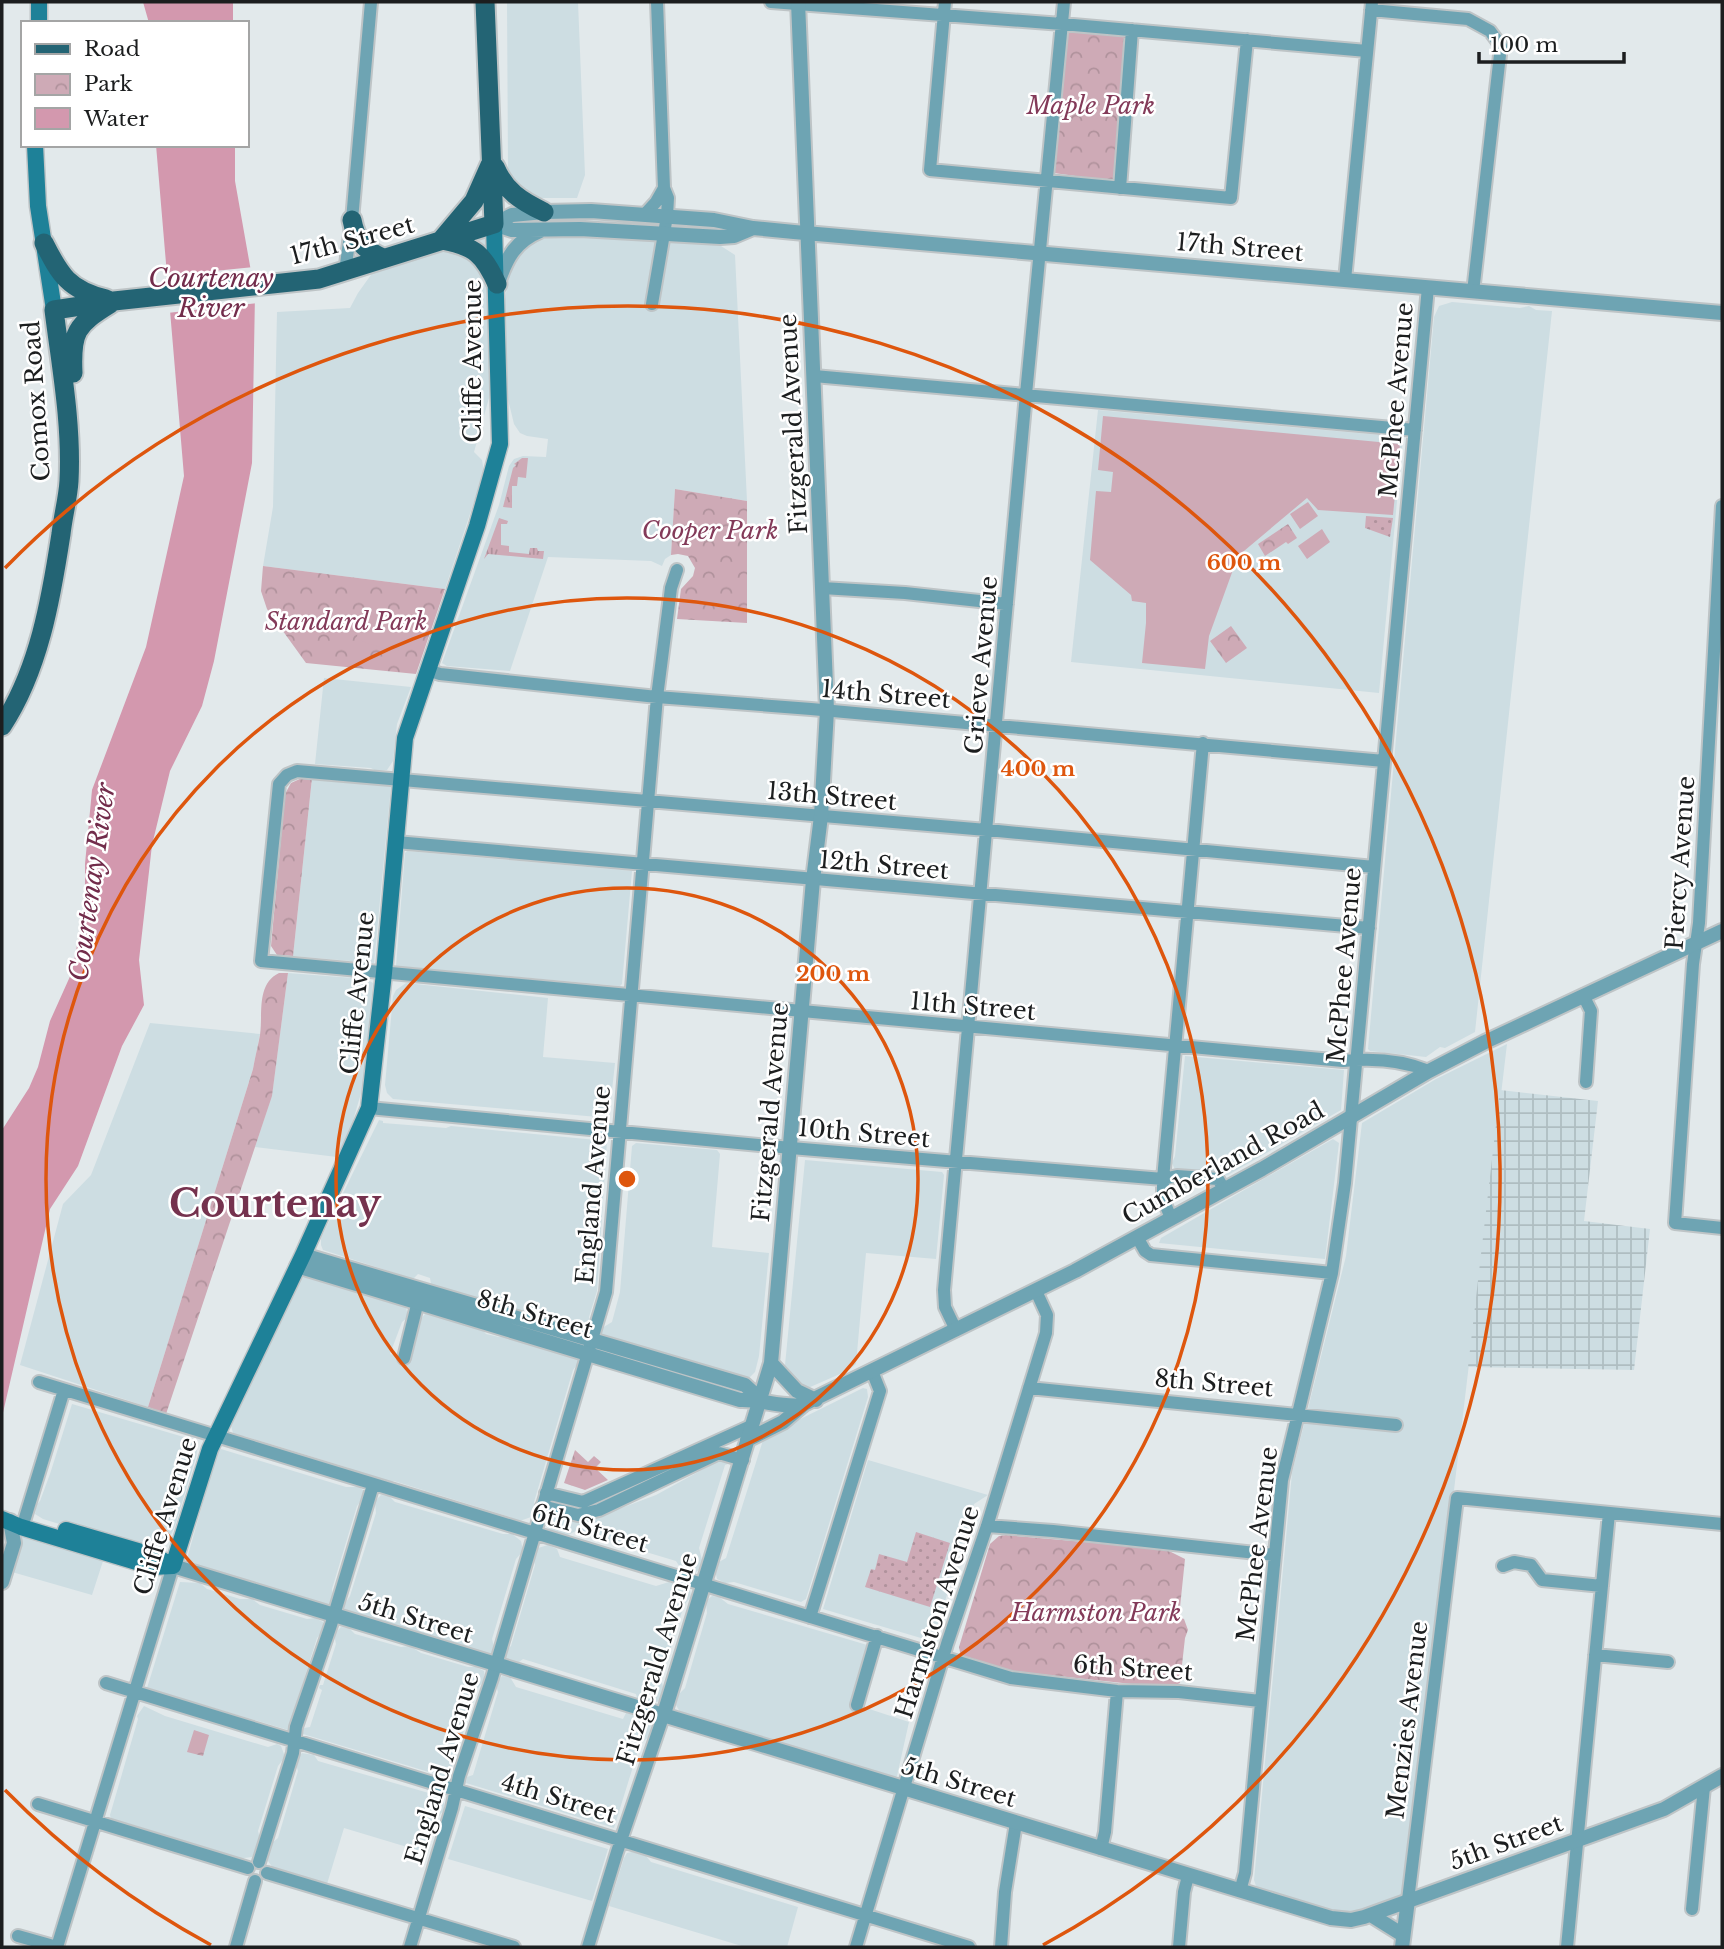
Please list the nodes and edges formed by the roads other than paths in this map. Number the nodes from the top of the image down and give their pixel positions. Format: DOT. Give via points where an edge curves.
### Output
graph roads {
  1 [pos="39,2"];
  2 [pos="371,2"];
  3 [pos="485,2"];
  4 [pos="657,2"];
  5 [pos="771,2"];
  6 [pos="1064,2"];
  7 [pos="798,3"];
  8 [pos="1371,6"];
  9 [pos="945,8"];
  10 [pos="39,21"];
  11 [pos="1062,24"];
  12 [pos="1132,30"];
  13 [pos="1247,40"];
  14 [pos="1367,51"];
  15 [pos="35,147"];
  16 [pos="492,159"];
  17 [pos="1048,181"];
  18 [pos="664,188"];
  19 [pos="1120,188"];
  20 [pos="645,214"];
  21 [pos="667,216"];
  22 [pos="352,220"];
  23 [pos="545,220"];
  24 [pos="494,224"];
  25 [pos="753,228"];
  26 [pos="806,233"];
  27 [pos="664,234"];
  28 [pos="441,240"];
  29 [pos="44,243"];
  30 [pos="1041,255"];
  31 [pos="383,258"];
  32 [pos="345,272"];
  33 [pos="1345,280"];
  34 [pos="497,285"];
  35 [pos="1428,287"];
  36 [pos="1473,292"];
  37 [pos="114,301"];
  38 [pos="652,304"];
  39 [pos="54,310"];
  40 [pos="1722,313"];
  41 [pos="814,376"];
  42 [pos="1026,394"];
  43 [pos="66,414"];
  44 [pos="1415,430"];
  45 [pos="1722,506"];
  46 [pos="677,569"];
  47 [pos="822,588"];
  48 [pos="1007,604"];
  49 [pos="427,670"];
  50 [pos="657,697"];
  51 [pos="827,710"];
  52 [pos="1717,719"];
  53 [pos="997,725"];
  54 [pos="2,726"];
  55 [pos="1203,743"];
  56 [pos="1384,761"];
  57 [pos="401,779"];
  58 [pos="649,800"];
  59 [pos="821,816"];
  60 [pos="988,830"];
  61 [pos="396,842"];
  62 [pos="1193,849"];
  63 [pos="645,865"];
  64 [pos="1374,867"];
  65 [pos="813,880"];
  66 [pos="981,894"];
  67 [pos="1187,912"];
  68 [pos="1369,928"];
  69 [pos="1722,931"];
  70 [pos="1695,944"];
  71 [pos="261,961"];
  72 [pos="384,973"];
  73 [pos="631,995"];
  74 [pos="1584,997"];
  75 [pos="802,1012"];
  76 [pos="970,1027"];
  77 [pos="1175,1046"];
  78 [pos="1357,1059"];
  79 [pos="1429,1071"];
  80 [pos="1586,1082"];
  81 [pos="369,1108"];
  82 [pos="1351,1118"];
  83 [pos="620,1130"];
  84 [pos="791,1148"];
  85 [pos="957,1162"];
  86 [pos="1163,1179"];
  87 [pos="1224,1189"];
  88 [pos="1171,1219"];
  89 [pos="1722,1228"];
  90 [pos="1137,1237"];
  91 [pos="300,1260"];
  92 [pos="1332,1273"];
  93 [pos="1036,1291"];
  94 [pos="419,1296"];
  95 [pos="956,1329"];
  96 [pos="591,1347"];
  97 [pos="404,1358"];
  98 [pos="771,1363"];
  99 [pos="872,1371"];
  100 [pos="39,1382"];
  101 [pos="1029,1388"];
  102 [pos="64,1390"];
  103 [pos="760,1399"];
  104 [pos="810,1402"];
  105 [pos="1297,1415"];
  106 [pos="1396,1425"];
  107 [pos="749,1433"];
  108 [pos="215,1436"];
  109 [pos="743,1460"];
  110 [pos="373,1485"];
  111 [pos="546,1493"];
  112 [pos="542,1506"];
  113 [pos="1609,1513"];
  114 [pos="12,1519"];
  115 [pos="1722,1524"];
  116 [pos="987,1526"];
  117 [pos="534,1533"];
  118 [pos="183,1534"];
  119 [pos="1275,1555"];
  120 [pos="155,1556"];
  121 [pos="173,1566"];
  122 [pos="1503,1566"];
  123 [pos="3,1576"];
  124 [pos="704,1583"];
  125 [pos="1602,1586"];
  126 [pos="334,1617"];
  127 [pos="810,1617"];
  128 [pos="877,1636"];
  129 [pos="1595,1655"];
  130 [pos="943,1657"];
  131 [pos="1668,1662"];
  132 [pos="495,1666"];
  133 [pos="106,1683"];
  134 [pos="1117,1691"];
  135 [pos="136,1692"];
  136 [pos="1261,1701"];
  137 [pos="857,1705"];
  138 [pos="663,1717"];
  139 [pos="293,1741"];
  140 [pos="1722,1776"];
  141 [pos="1704,1787"];
  142 [pos="457,1789"];
  143 [pos="905,1790"];
  144 [pos="38,1804"];
  145 [pos="96,1822"];
  146 [pos="1016,1823"];
  147 [pos="622,1840"];
  148 [pos="1577,1840"];
  149 [pos="1101,1849"];
  150 [pos="253,1865"];
  151 [pos="267,1873"];
  152 [pos="1188,1876"];
  153 [pos="255,1881"];
  154 [pos="1240,1891"];
  155 [pos="1408,1900"];
  156 [pos="1692,1909"];
  157 [pos="1371,1915"];
  158 [pos="866,1917"];
  159 [pos="418,1919"];
  160 [pos="18,1936"];
  161 [pos="1403,1941"];
  162 [pos="57,1947"];
  163 [pos="236,1947"];
  164 [pos="410,1947"];
  165 [pos="514,1947"];
  166 [pos="588,1947"];
  167 [pos="856,1947"];
  168 [pos="970,1947"];
  169 [pos="1001,1947"];
  170 [pos="1179,1947"];
  171 [pos="1567,1947"];
  1 -- 10 [label="main road"];
  2 -- 22 [label="street"];
  3 -- 16 [label="main road, Cliffe Avenue"];
  4 -- 18 [label="street"];
  5 -- 7 [label="street"];
  6 -- 11 [label="street, Grieve Avenue"];
  7 -- 9 [label="street"];
  7 -- 26 [label="street, Fitzgerald Avenue"];
  8 -- 14 [label="street"];
  8 -- 36 [label="street" via="1468,19 1490,31 1501,46"];
  9 -- 11 [label="street"];
  9 -- 17 [label="street" via="930,170"];
  11 -- 12 [label="street"];
  11 -- 17 [label="street, Grieve Avenue"];
  12 -- 13 [label="street"];
  12 -- 19 [label="street"];
  13 -- 14 [label="street"];
  13 -- 19 [label="street" via="1231,198"];
  14 -- 33 [label="street"];
  15 -- 29 [label="main road, Comox Road"];
  16 -- 23 [label="main road" via="508,190"];
  16 -- 24 [label="main road, Cliffe Avenue"];
  16 -- 28 [label="main road" via="474,201"];
  17 -- 19 [label="street"];
  17 -- 30 [label="street, Grieve Avenue"];
  18 -- 20 [label="street"];
  18 -- 21 [label="street"];
  20 -- 21 [label="street, 17th Street"];
  20 -- 23 [label="street, 17th Street"];
  21 -- 25 [label="street, 17th Street"];
  21 -- 27 [label="street"];
  22 -- 31 [label="main road" via="363,247"];
  22 -- 32 [label="street"];
  23 -- 24 [label="street, 17th Street" via="512,215"];
  23 -- 27 [label="street, 17th Street"];
  23 -- 34 [label="street" via="514,248"];
  24 -- 28 [label="main road, 17th Street"];
  24 -- 34 [label="main road, Cliffe Avenue"];
  25 -- 26 [label="street, 17th Street"];
  25 -- 27 [label="street, 17th Street" via="720,237"];
  26 -- 30 [label="street, 17th Street"];
  26 -- 41 [label="street, Fitzgerald Avenue"];
  27 -- 38 [label="street"];
  28 -- 31 [label="main road, 17th Street"];
  28 -- 34 [label="main road" via="479,254"];
  29 -- 37 [label="main road" via="69,283 92,296"];
  29 -- 39 [label="main road, Comox Road"];
  30 -- 33 [label="street, 17th Street"];
  30 -- 42 [label="street, Grieve Avenue"];
  31 -- 32 [label="main road, 17th Street"];
  32 -- 37 [label="main road, 17th Street" via="284,284"];
  33 -- 35 [label="street, 17th Street"];
  34 -- 49 [label="main road, Cliffe Avenue" via="500,444"];
  35 -- 36 [label="street, 17th Street"];
  35 -- 44 [label="street, McPhee Avenue"];
  36 -- 40 [label="street, 17th Street"];
  37 -- 39 [label="main road, 17th Street"];
  37 -- 43 [label="main road" via="82,324 74,338 74,392"];
  39 -- 43 [label="main road, Comox Road"];
  41 -- 42 [label="street"];
  41 -- 47 [label="street, Fitzgerald Avenue"];
  42 -- 44 [label="street"];
  42 -- 48 [label="street, Grieve Avenue"];
  43 -- 54 [label="main road, Comox Road" via="69,481 54,583 15,706"];
  44 -- 56 [label="street, McPhee Avenue"];
  45 -- 52 [label="street, Piercy Avenue"];
  46 -- 50 [label="street, England Avenue"];
  47 -- 48 [label="street"];
  47 -- 51 [label="street, Fitzgerald Avenue"];
  48 -- 53 [label="street, Grieve Avenue"];
  49 -- 50 [label="street, 14th Street"];
  49 -- 57 [label="main road, Cliffe Avenue" via="408,725"];
  50 -- 51 [label="street, 14th Street"];
  50 -- 58 [label="street, England Avenue"];
  51 -- 53 [label="street, 14th Street"];
  51 -- 59 [label="street, Fitzgerald Avenue"];
  52 -- 70 [label="street, Piercy Avenue"];
  53 -- 55 [label="street, 14th Street"];
  53 -- 60 [label="street, Grieve Avenue"];
  55 -- 56 [label="street, 14th Street"];
  55 -- 62 [label="street"];
  56 -- 64 [label="street, McPhee Avenue"];
  57 -- 58 [label="street, 13th Street"];
  57 -- 61 [label="main road, Cliffe Avenue"];
  57 -- 71 [label="street, 13th Street" via="297,771 279,784"];
  58 -- 59 [label="street, 13th Street"];
  58 -- 63 [label="street, England Avenue"];
  59 -- 60 [label="street, 13th Street"];
  59 -- 65 [label="street, Fitzgerald Avenue"];
  60 -- 62 [label="street, 13th Street"];
  60 -- 66 [label="street, Grieve Avenue"];
  61 -- 63 [label="street, 12th Street"];
  61 -- 72 [label="main road, Cliffe Avenue"];
  62 -- 64 [label="street, 13th Street"];
  62 -- 67 [label="street"];
  63 -- 65 [label="street, 12th Street"];
  63 -- 73 [label="street, England Avenue"];
  64 -- 68 [label="street, McPhee Avenue"];
  65 -- 66 [label="street, 12th Street"];
  65 -- 75 [label="street, Fitzgerald Avenue"];
  66 -- 67 [label="street, 12th Street"];
  66 -- 76 [label="street, Grieve Avenue"];
  67 -- 68 [label="street, 12th Street"];
  67 -- 77 [label="street"];
  68 -- 78 [label="street, McPhee Avenue"];
  69 -- 70 [label="street, Cumberland Road"];
  70 -- 74 [label="street, Cumberland Road"];
  70 -- 89 [label="street, Piercy Avenue" via="1675,1223"];
  71 -- 72 [label="street, 11th Street"];
  72 -- 73 [label="street, 11th Street"];
  72 -- 81 [label="main road, Cliffe Avenue"];
  73 -- 75 [label="street, 11th Street"];
  73 -- 83 [label="street, England Avenue"];
  74 -- 79 [label="street, Cumberland Road"];
  74 -- 80 [label="street" via="1591,1011"];
  75 -- 76 [label="street, 11th Street"];
  75 -- 84 [label="street, Fitzgerald Avenue"];
  76 -- 77 [label="street, 11th Street"];
  76 -- 85 [label="street, Grieve Avenue"];
  77 -- 78 [label="street, 11th Street"];
  77 -- 86 [label="street"];
  78 -- 79 [label="street, 11th Street" via="1410,1063"];
  78 -- 82 [label="street, McPhee Avenue"];
  79 -- 82 [label="street, Cumberland Road"];
  81 -- 83 [label="street, 10th Street"];
  81 -- 91 [label="main road, Cliffe Avenue"];
  82 -- 87 [label="street, Cumberland Road"];
  82 -- 92 [label="street, McPhee Avenue"];
  83 -- 84 [label="street, 10th Street"];
  83 -- 96 [label="street, England Avenue" via="607,1292"];
  84 -- 85 [label="street, 10th Street"];
  84 -- 98 [label="street, Fitzgerald Avenue"];
  85 -- 86 [label="street, 10th Street"];
  85 -- 95 [label="street, Grieve Avenue" via="944,1298"];
  86 -- 87 [label="street, 10th Street" via="1217,1179"];
  86 -- 88 [label="street" via="1163,1199"];
  87 -- 88 [label="street, Cumberland Road"];
  88 -- 90 [label="street, Cumberland Road"];
  90 -- 92 [label="street" via="1151,1255"];
  90 -- 93 [label="street, Cumberland Road"];
  91 -- 94 [label="street, 8th Street"];
  91 -- 108 [label="main road, Cliffe Avenue"];
  92 -- 105 [label="street, McPhee Avenue"];
  93 -- 95 [label="street, Cumberland Road"];
  93 -- 101 [label="street, Harmston Avenue" via="1047,1326"];
  94 -- 96 [label="street, 8th Street" via="506,1313"];
  94 -- 97 [label="street"];
  95 -- 99 [label="street, Cumberland Road"];
  96 -- 103 [label="street, 8th Street" via="745,1385"];
  96 -- 111 [label="street, England Avenue"];
  98 -- 103 [label="street, Fitzgerald Avenue"];
  98 -- 104 [label="street"];
  99 -- 104 [label="street, Cumberland Road"];
  99 -- 127 [label="street" via="880,1391"];
  100 -- 102 [label="street, 6th Street"];
  101 -- 105 [label="street, 8th Street"];
  101 -- 116 [label="street, Harmston Avenue"];
  102 -- 108 [label="street, 6th Street"];
  102 -- 114 [label="street"];
  103 -- 104 [label="street, 8th Street" via="781,1406"];
  103 -- 107 [label="street, Fitzgerald Avenue"];
  104 -- 107 [label="street, Cumberland Road" via="783,1422"];
  105 -- 106 [label="street, 8th Street"];
  105 -- 119 [label="street, McPhee Avenue" via="1282,1480"];
  107 -- 109 [label="street, Fitzgerald Avenue"];
  107 -- 111 [label="street, Cumberland Road" via="583,1502"];
  108 -- 110 [label="street, 6th Street"];
  108 -- 118 [label="main road, Cliffe Avenue"];
  109 -- 112 [label="street" via="719,1453 599,1510 578,1515"];
  109 -- 124 [label="street, Fitzgerald Avenue"];
  110 -- 117 [label="street, 6th Street"];
  110 -- 126 [label="street"];
  111 -- 112 [label="street, England Avenue"];
  112 -- 117 [label="street, England Avenue"];
  113 -- 115 [label="street"];
  113 -- 125 [label="street"];
  113 -- 155 [label="street, Menzies Avenue" via="1457,1498"];
  114 -- 120 [label="main road, 5th Street"];
  114 -- 121 [label="main road, 5th Street" via="20,1527 153,1567"];
  114 -- 123 [label="street" via="14,1543"];
  116 -- 119 [label="street"];
  116 -- 130 [label="street, Harmston Avenue"];
  117 -- 124 [label="street, 6th Street"];
  117 -- 132 [label="street, England Avenue"];
  118 -- 120 [label="main road"];
  118 -- 121 [label="main road, Cliffe Avenue"];
  119 -- 136 [label="street, McPhee Avenue"];
  120 -- 121 [label="main road, 5th Street"];
  121 -- 126 [label="street, 5th Street"];
  121 -- 135 [label="street, Cliffe Avenue"];
  122 -- 125 [label="street" via="1514,1562 1531,1565 1542,1580"];
  124 -- 127 [label="street, 6th Street"];
  124 -- 138 [label="street, Fitzgerald Avenue"];
  125 -- 129 [label="street"];
  126 -- 132 [label="street, 5th Street"];
  126 -- 139 [label="street"];
  127 -- 128 [label="street, 6th Street"];
  128 -- 130 [label="street, 6th Street"];
  128 -- 137 [label="street"];
  129 -- 131 [label="street"];
  129 -- 148 [label="street"];
  130 -- 134 [label="street, 6th Street" via="1011,1678"];
  130 -- 143 [label="street, Harmston Avenue"];
  132 -- 138 [label="street, 5th Street"];
  132 -- 142 [label="street, England Avenue"];
  133 -- 135 [label="street, 4th Street"];
  134 -- 136 [label="street, 6th Street"];
  134 -- 149 [label="street"];
  135 -- 139 [label="street, 4th Street"];
  135 -- 145 [label="street, Cliffe Avenue"];
  136 -- 154 [label="street, McPhee Avenue"];
  138 -- 143 [label="street, 5th Street"];
  138 -- 147 [label="street, Fitzgerald Avenue"];
  139 -- 142 [label="street, 4th Street"];
  139 -- 150 [label="street" via="293,1753"];
  140 -- 141 [label="street, 5th Street"];
  141 -- 148 [label="street, 5th Street" via="1664,1809"];
  141 -- 156 [label="street"];
  142 -- 147 [label="street, 4th Street"];
  142 -- 159 [label="street, England Avenue"];
  143 -- 146 [label="street, 5th Street"];
  143 -- 158 [label="street, Harmston Avenue"];
  144 -- 145 [label="street"];
  145 -- 150 [label="street"];
  145 -- 162 [label="street, Cliffe Avenue"];
  146 -- 149 [label="street, 5th Street"];
  146 -- 169 [label="street"];
  147 -- 158 [label="street, 4th Street"];
  147 -- 166 [label="street, Fitzgerald Avenue"];
  148 -- 155 [label="street, 5th Street"];
  148 -- 171 [label="street"];
  149 -- 152 [label="street, 5th Street"];
  150 -- 151 [label="street" via="266,1867"];
  150 -- 153 [label="street" via="248,1875"];
  151 -- 153 [label="street"];
  151 -- 159 [label="street"];
  152 -- 154 [label="street, 5th Street"];
  152 -- 170 [label="street"];
  153 -- 163 [label="street"];
  154 -- 157 [label="street, 5th Street" via="1331,1918"];
  155 -- 157 [label="street, 5th Street"];
  155 -- 161 [label="street, Menzies Avenue"];
  157 -- 161 [label="street"];
  158 -- 167 [label="street, Harmston Avenue"];
  158 -- 168 [label="street, 4th Street"];
  159 -- 164 [label="street, England Avenue"];
  159 -- 165 [label="street"];
  160 -- 162 [label="street"];
}
